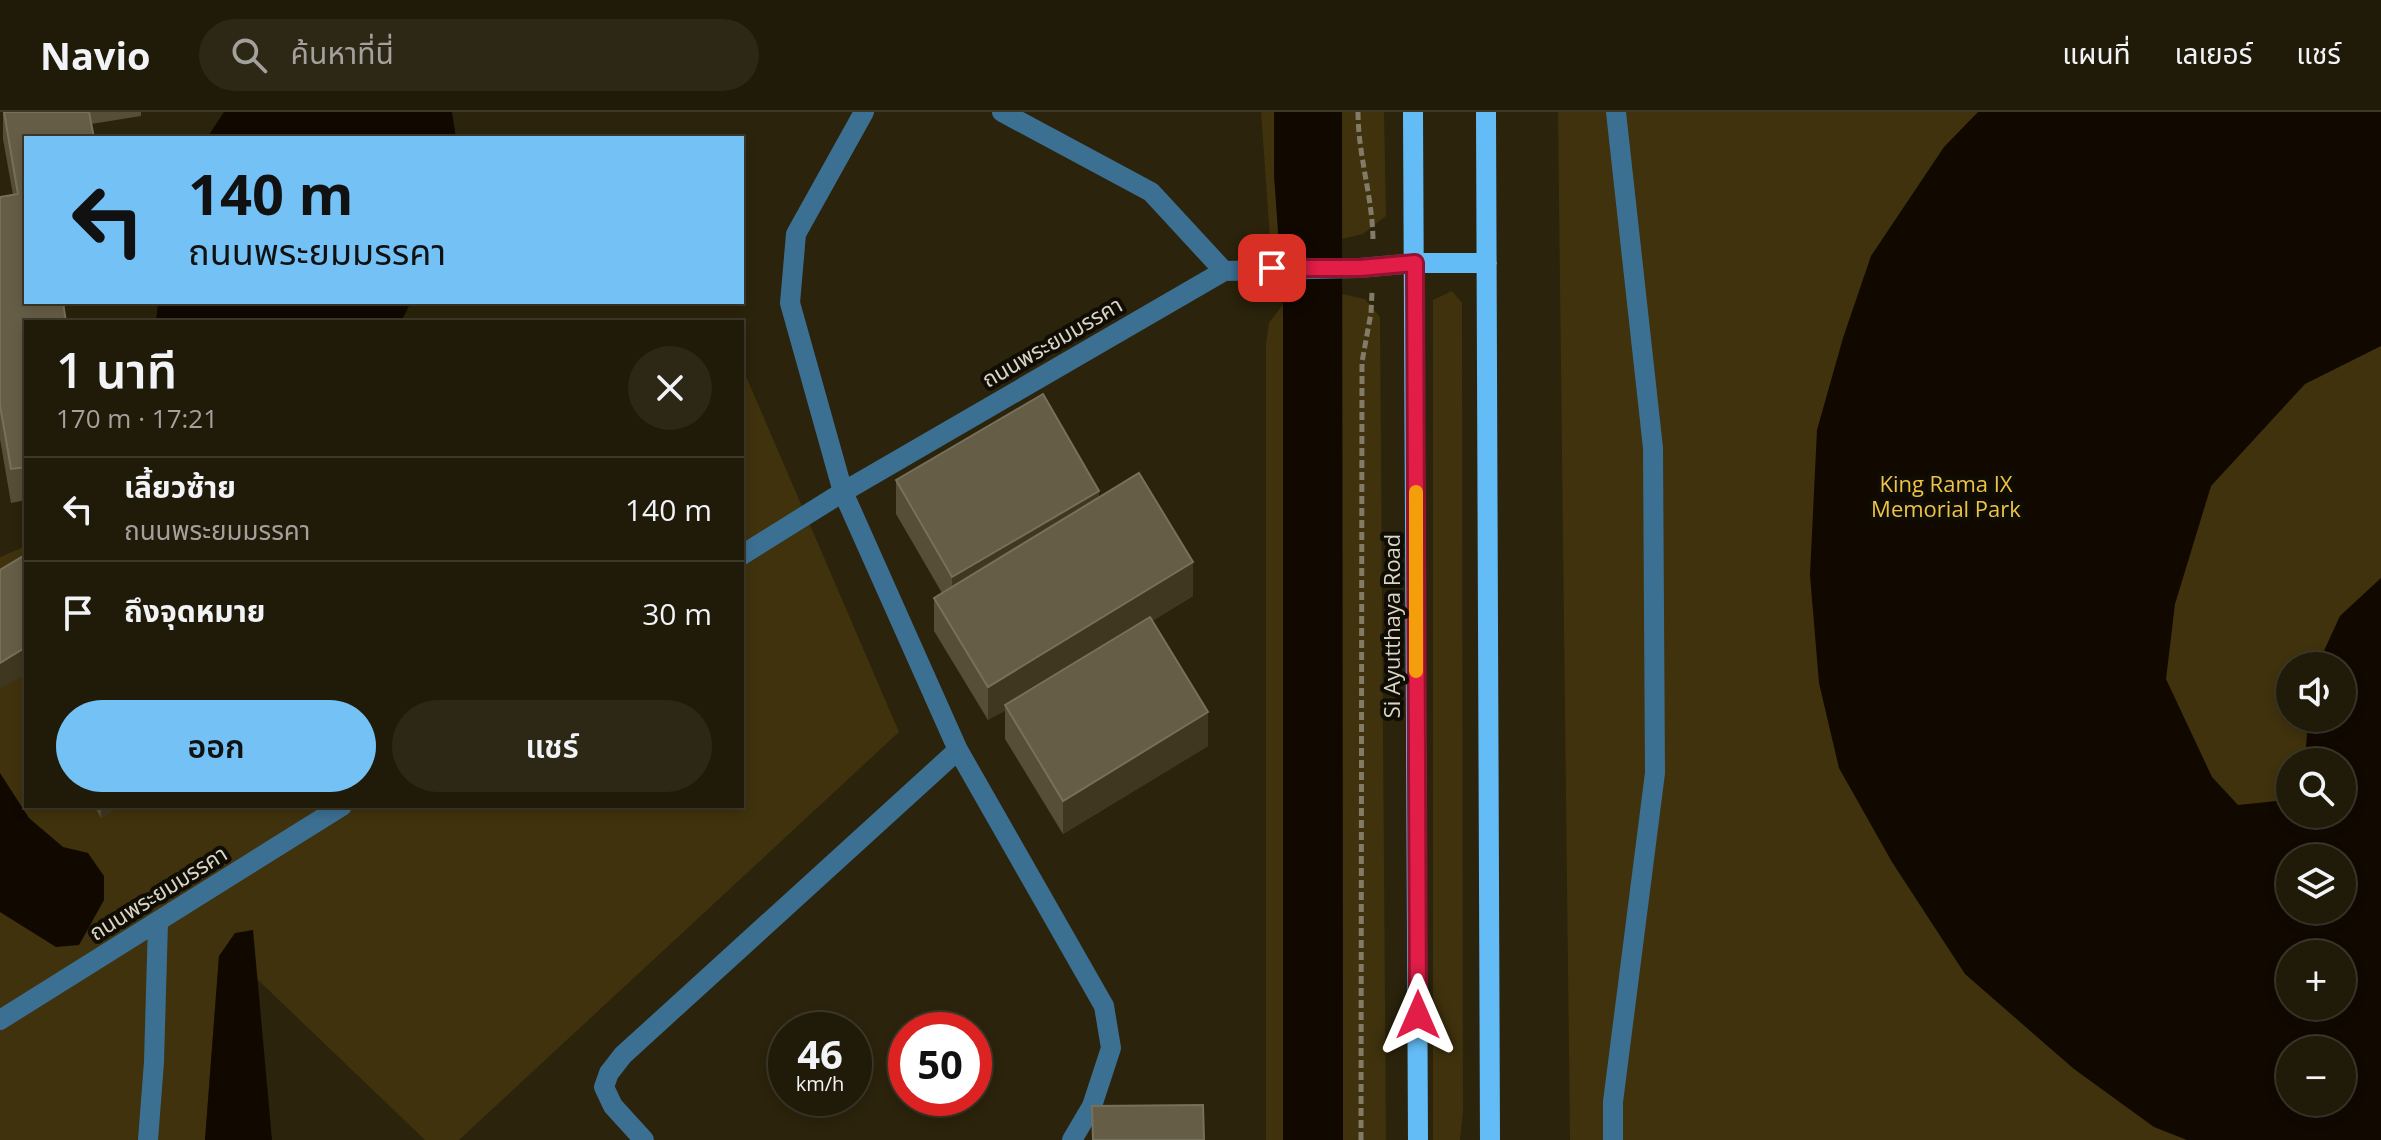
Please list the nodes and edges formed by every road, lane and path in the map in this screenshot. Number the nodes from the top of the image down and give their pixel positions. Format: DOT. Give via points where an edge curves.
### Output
graph roads {
  1 [pos="864,112"];
  2 [pos="1002,112"];
  3 [pos="1358,112"];
  4 [pos="1413,112"];
  5 [pos="1486,112"];
  6 [pos="1616,112"];
  7 [pos="1373,219"];
  8 [pos="1415,263"];
  9 [pos="1487,263"];
  10 [pos="1224,271"];
  11 [pos="1371,313"];
  12 [pos="843,492"];
  13 [pos="744,554"];
  14 [pos="958,750"];
  15 [pos="339,808"];
  16 [pos="158,922"];
  17 [pos="0,1020"];
  18 [pos="148,1140"];
  19 [pos="644,1140"];
  20 [pos="1072,1140"];
  21 [pos="1361,1140"];
  22 [pos="1418,1140"];
  23 [pos="1490,1140"];
  24 [pos="1613,1140"];
  1 -- 12 [label="street" via="796,234 790,303"];
  2 -- 10 [label="street" via="1151,192"];
  3 -- 7 [label="path" via="1358,141"];
  4 -- 8 [label="main road, Si Ayutthaya Road"];
  5 -- 9 [label="main road"];
  6 -- 24 [label="street" via="1653,448 1655,773 1613,1102"];
  8 -- 9 [label="main road"];
  8 -- 10 [label="street, ถนนพระยมมรรคา"];
  8 -- 22 [label="main road, Si Ayutthaya Road"];
  9 -- 23 [label="main road"];
  10 -- 12 [label="street, ถนนพระยมมรรคา"];
  11 -- 21 [label="path" via="1362,378"];
  12 -- 13 [label="street, ถนนพระยมมรรคา"];
  12 -- 14 [label="street"];
  14 -- 19 [label="street" via="623,1055 604,1087 613,1106"];
  14 -- 20 [label="street" via="1104,1006 1111,1048 1092,1106"];
  15 -- 16 [label="street, ถนนพระยมมรรคา"];
  16 -- 17 [label="street, ถนนพระยมมรรคา"];
  16 -- 18 [label="street"];
}
